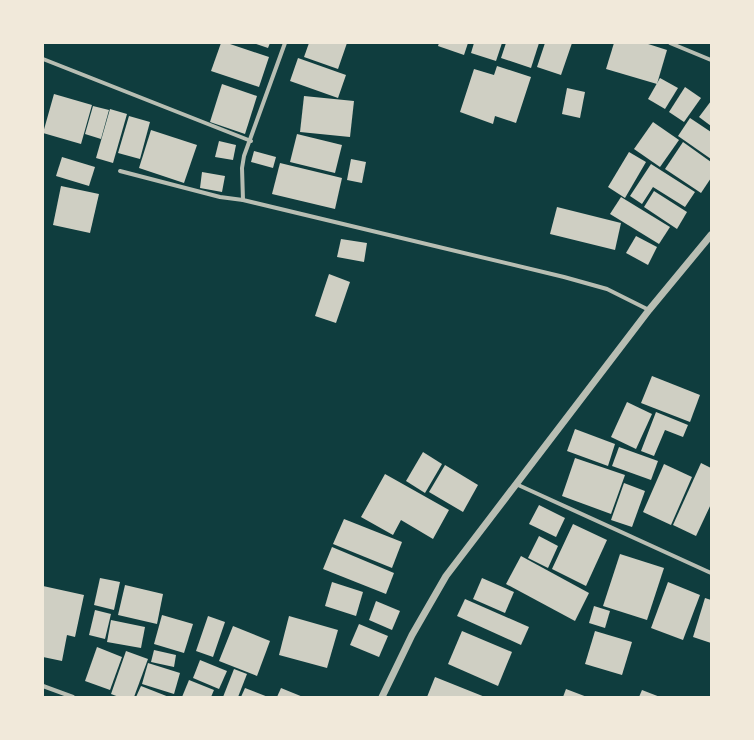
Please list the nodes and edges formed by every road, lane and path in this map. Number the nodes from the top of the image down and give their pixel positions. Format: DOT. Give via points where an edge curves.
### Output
graph roads {
  1 [pos="285,43"];
  2 [pos="670,43"];
  3 [pos="43,59"];
  4 [pos="711,60"];
  5 [pos="251,141"];
  6 [pos="120,171"];
  7 [pos="244,200"];
  8 [pos="711,235"];
  9 [pos="649,310"];
  10 [pos="516,484"];
  11 [pos="711,573"];
  12 [pos="43,686"];
  13 [pos="73,697"];
  14 [pos="382,697"];
  1 -- 5 [label="street"];
  2 -- 4 [label="street"];
  3 -- 5 [label="street"];
  5 -- 7 [label="street" via="242,168"];
  6 -- 7 [label="street" via="220,197"];
  7 -- 9 [label="street" via="564,277 607,289"];
  8 -- 9 [label="street"];
  9 -- 10 [label="street"];
  10 -- 11 [label="street"];
  10 -- 14 [label="street" via="446,576 412,635"];
  12 -- 13 [label="street"];
}
